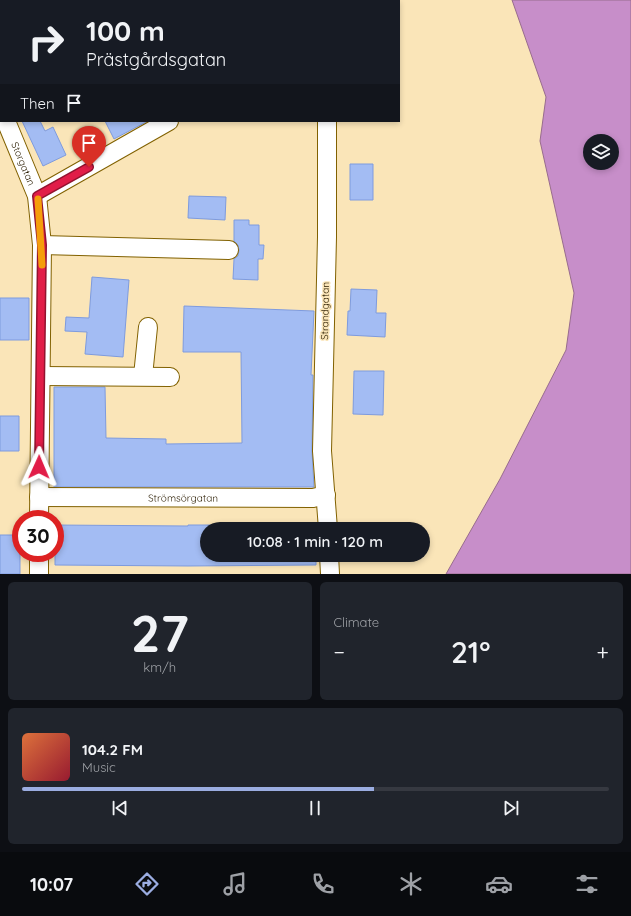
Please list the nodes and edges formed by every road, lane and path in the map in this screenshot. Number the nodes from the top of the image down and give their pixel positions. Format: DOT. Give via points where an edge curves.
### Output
graph roads {
  1 [pos="6,122"];
  2 [pos="167,122"];
  3 [pos="327,122"];
  4 [pos="37,196"];
  5 [pos="42,245"];
  6 [pos="229,250"];
  7 [pos="148,327"];
  8 [pos="41,376"];
  9 [pos="143,376"];
  10 [pos="170,377"];
  11 [pos="39,497"];
  12 [pos="327,498"];
  13 [pos="39,510"];
  14 [pos="328,522"];
  15 [pos="39,562"];
  16 [pos="329,562"];
  17 [pos="39,574"];
  18 [pos="330,574"];
  1 -- 4 [label="street, Storgatan"];
  2 -- 4 [label="street"];
  3 -- 12 [label="street, Strandgatan" via="322,451"];
  4 -- 5 [label="street, Storgatan"];
  5 -- 6 [label="street"];
  5 -- 8 [label="street, Storgatan"];
  7 -- 9 [label="street"];
  8 -- 9 [label="street"];
  8 -- 11 [label="street, Storgatan"];
  9 -- 10 [label="street"];
  11 -- 12 [label="street, Strömsörgatan"];
  11 -- 13 [label="street, Storgatan"];
  12 -- 14 [label="street, Strandgatan"];
  15 -- 17 [label="street"];
  16 -- 18 [label="street"];
}
